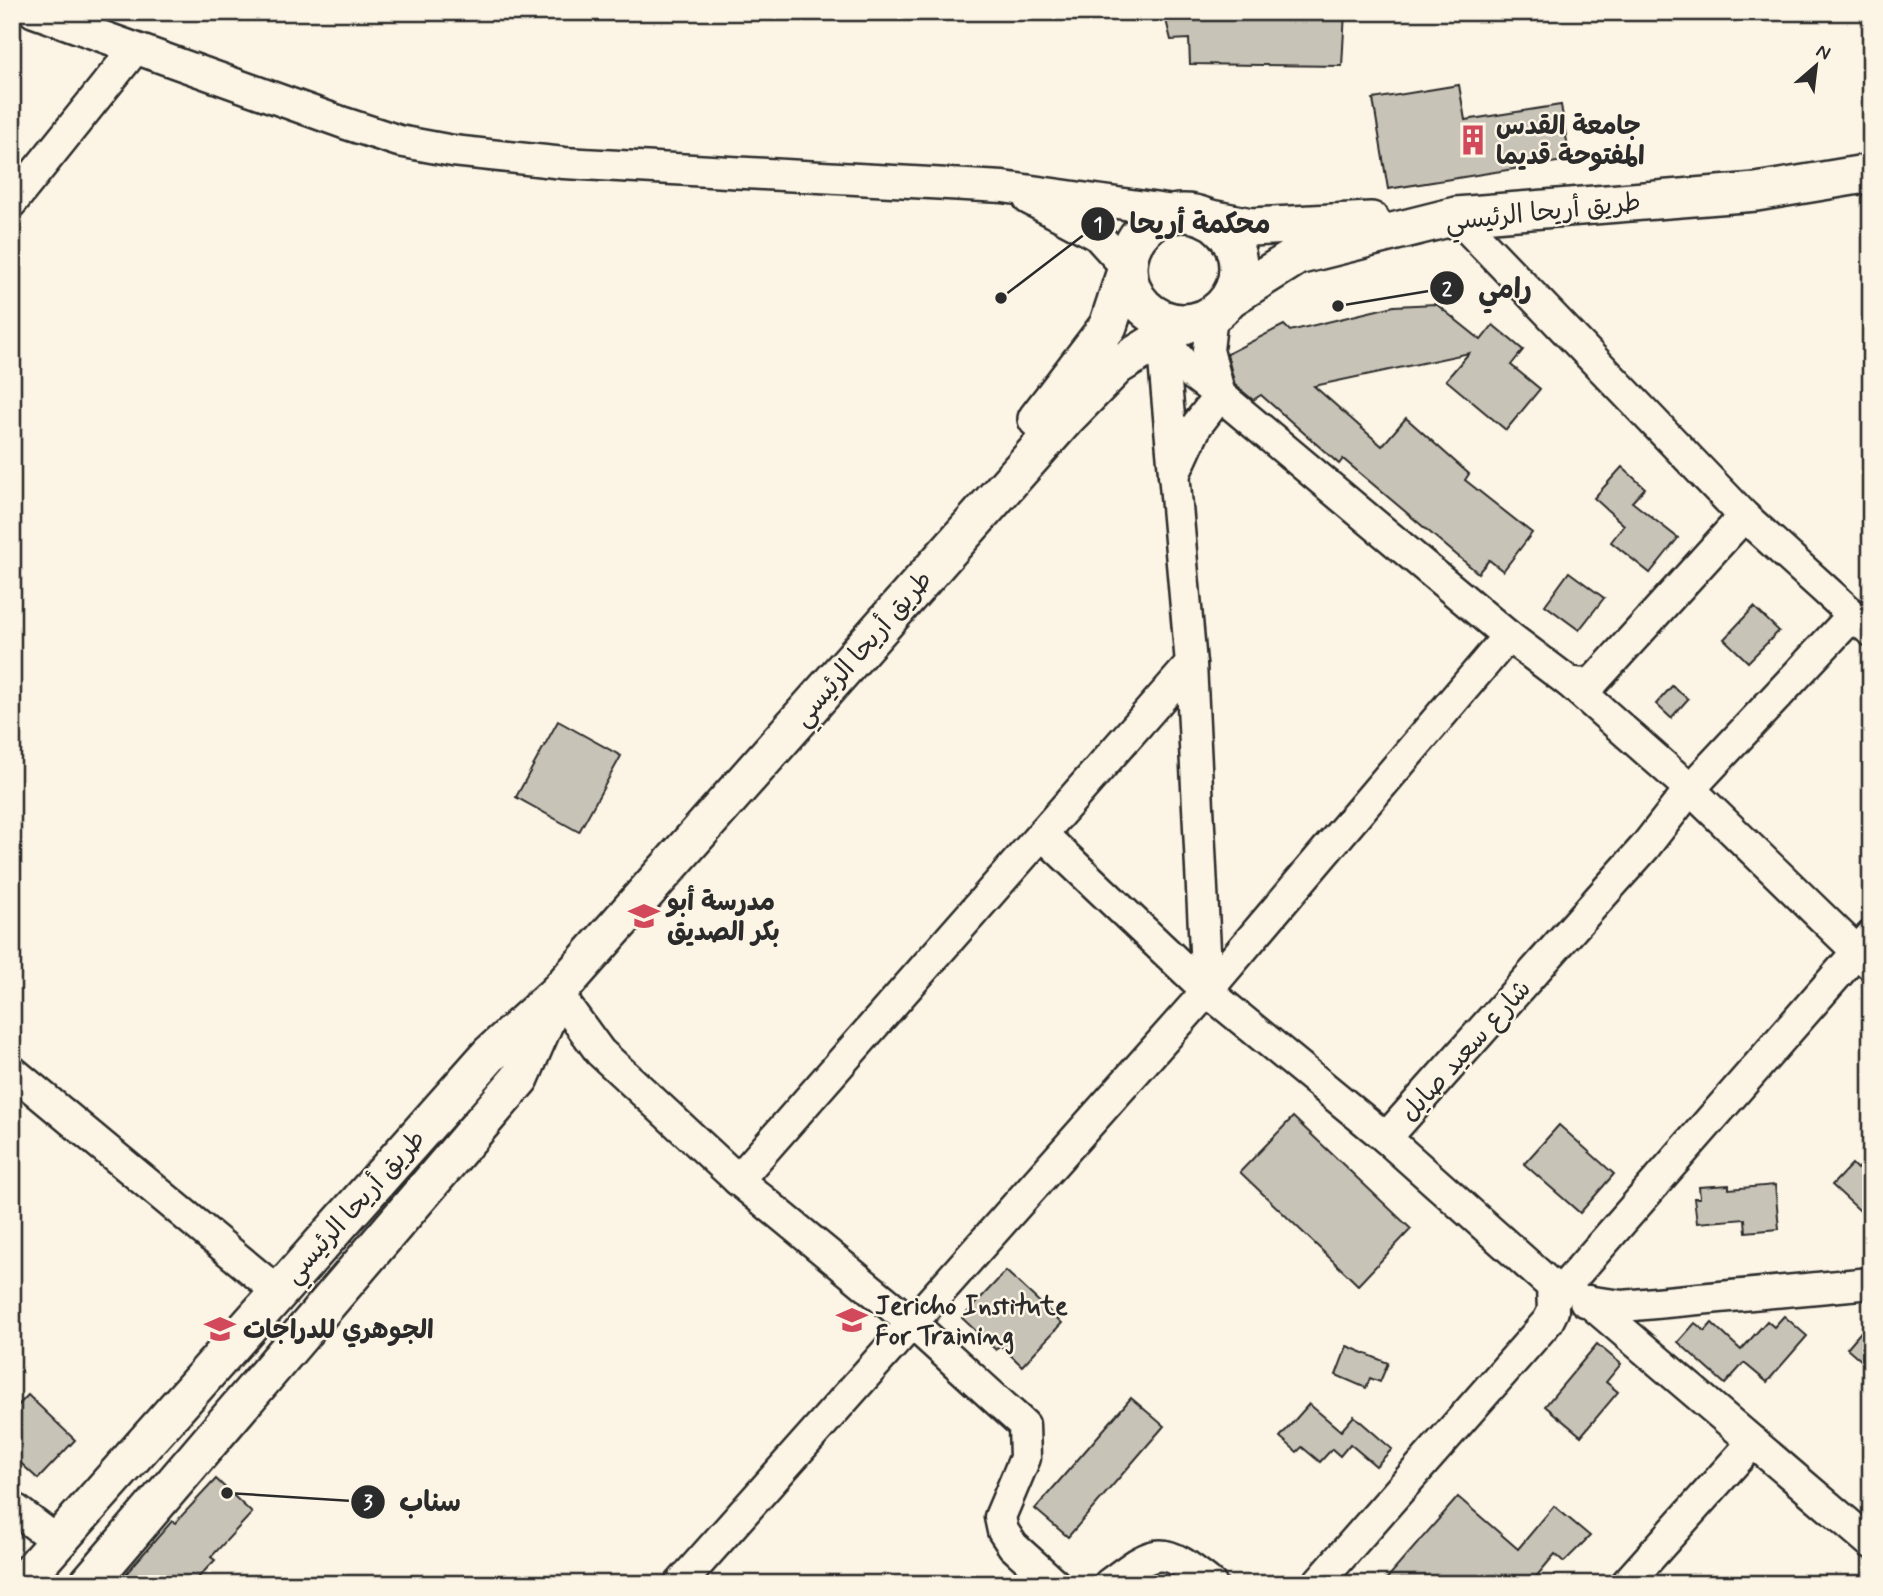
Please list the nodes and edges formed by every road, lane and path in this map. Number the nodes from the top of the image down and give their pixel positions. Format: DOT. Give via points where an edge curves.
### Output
graph roads {
  1 [pos="34,12"];
  2 [pos="134,50"];
  3 [pos="1871,173"];
  4 [pos="1003,187"];
  5 [pos="12,202"];
  6 [pos="1197,216"];
  7 [pos="1456,216"];
  8 [pos="1127,268"];
  9 [pos="1197,319"];
  10 [pos="1220,395"];
  11 [pos="1173,475"];
  12 [pos="1744,516"];
  13 [pos="911,592"];
  14 [pos="1862,623"];
  15 [pos="1508,636"];
  16 [pos="1191,664"];
  17 [pos="1569,682"];
  18 [pos="1690,789"];
  19 [pos="1042,834"];
  20 [pos="1866,951"];
  21 [pos="1207,991"];
  22 [pos="557,993"];
  23 [pos="12,1071"];
  24 [pos="1386,1138"];
  25 [pos="738,1180"];
  26 [pos="1871,1283"];
  27 [pos="278,1292"];
  28 [pos="1555,1298"];
  29 [pos="1588,1301"];
  30 [pos="914,1324"];
  31 [pos="1753,1443"];
  32 [pos="12,1507"];
  33 [pos="57,1541"];
  34 [pos="1871,1543"];
  35 [pos="20,1584"];
  36 [pos="88,1584"];
  37 [pos="680,1584"];
  38 [pos="1055,1584"];
  39 [pos="1109,1584"];
  40 [pos="1211,1584"];
  41 [pos="1317,1584"];
  42 [pos="1626,1584"];
  1 -- 2 [label="street"];
  2 -- 4 [label="street" via="399,141 453,151 564,163"];
  2 -- 5 [label="street"];
  3 -- 7 [label="main road, طريق أريحا الرئيسي" via="1756,192"];
  4 -- 6 [label="street"];
  4 -- 8 [label="street" via="1097,234"];
  6 -- 7 [label="main road" via="1251,227"];
  6 -- 8 [label="main road" via="1169,214 1152,222 1131,246"];
  6 -- 9 [label="main road" via="1222,229 1236,253 1237,281"];
  7 -- 9 [label="main road, طريق أريحا الرئيسي" via="1297,256"];
  7 -- 12 [label="street"];
  8 -- 9 [label="main road" via="1130,285 1144,307 1167,321"];
  8 -- 13 [label="main road" via="1098,340"];
  9 -- 10 [label="street"];
  9 -- 10 [label="street" via="1192,374"];
  9 -- 11 [label="street"];
  9 -- 13 [label="main road, طريق أريحا الرئيسي" via="1117,366"];
  10 -- 11 [label="street" via="1197,425"];
  10 -- 15 [label="street"];
  11 -- 16 [label="street"];
  12 -- 14 [label="street"];
  12 -- 17 [label="street" via="1595,680"];
  13 -- 22 [label="main road, طريق أريحا الرئيسي"];
  14 -- 18 [label="street, شارع سعيد صايل"];
  15 -- 17 [label="street"];
  15 -- 21 [label="street"];
  16 -- 19 [label="street"];
  16 -- 21 [label="street"];
  17 -- 18 [label="street"];
  18 -- 20 [label="street"];
  18 -- 24 [label="street, شارع سعيد صايل" via="1636,857"];
  19 -- 21 [label="street, شارع سعيد صايل"];
  19 -- 25 [label="street"];
  20 -- 28 [label="street"];
  21 -- 24 [label="street, شارع سعيد صايل"];
  21 -- 30 [label="street"];
  22 -- 25 [label="street" via="600,1052"];
  22 -- 27 [label="main road, طريق أريحا الرئيسي" via="490,1054"];
  22 -- 36 [label="main road, طريق أريحا الرئيسي" via="520,1078"];
  23 -- 27 [label="street"];
  24 -- 28 [label="street" via="1552,1286"];
  25 -- 30 [label="street"];
  26 -- 29 [label="street" via="1623,1306"];
  27 -- 33 [label="main road, طريق أريحا الرئيسي"];
  28 -- 29 [label="street"];
  28 -- 41 [label="street" via="1548,1321"];
  29 -- 31 [label="street"];
  30 -- 37 [label="street"];
  30 -- 38 [label="street" via="1024,1425 1025,1458 1000,1517 1013,1546"];
  31 -- 34 [label="street"];
  31 -- 42 [label="street"];
  32 -- 33 [label="street"];
  33 -- 35 [label="main road, طريق أريحا الرئيسي"];
  39 -- 40 [label="street" via="1140,1560 1167,1555"];
}
